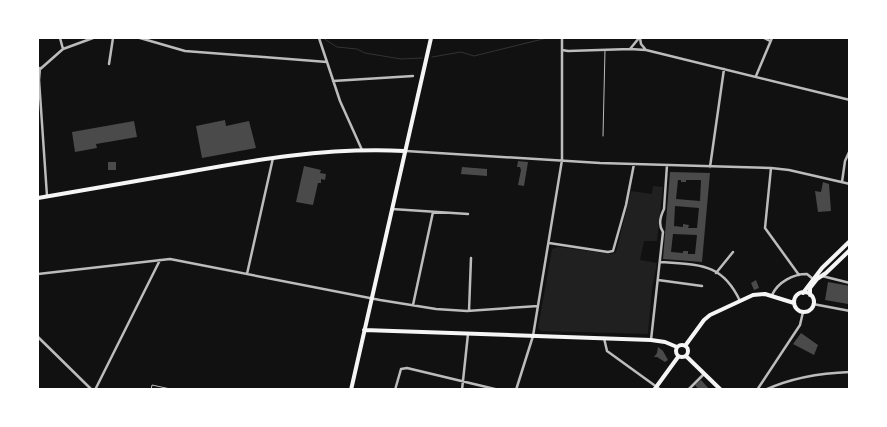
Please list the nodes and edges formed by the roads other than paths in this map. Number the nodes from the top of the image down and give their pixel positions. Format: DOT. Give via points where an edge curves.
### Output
graph roads {
  1 [pos="60,38"];
  2 [pos="93,38"];
  3 [pos="113,38"];
  4 [pos="140,38"];
  5 [pos="145,38"];
  6 [pos="320,38"];
  7 [pos="431,38"];
  8 [pos="562,38"];
  9 [pos="640,38"];
  10 [pos="764,38"];
  11 [pos="771,39"];
  12 [pos="63,49"];
  13 [pos="630,49"];
  14 [pos="562,50"];
  15 [pos="605,50"];
  16 [pos="646,50"];
  17 [pos="327,62"];
  18 [pos="109,64"];
  19 [pos="39,69"];
  20 [pos="724,69"];
  21 [pos="413,76"];
  22 [pos="756,76"];
  23 [pos="333,81"];
  24 [pos="850,100"];
  25 [pos="603,136"];
  26 [pos="362,150"];
  27 [pos="850,150"];
  28 [pos="404,151"];
  29 [pos="274,158"];
  30 [pos="562,160"];
  31 [pos="634,164"];
  32 [pos="667,165"];
  33 [pos="710,167"];
  34 [pos="771,168"];
  35 [pos="842,182"];
  36 [pos="850,184"];
  37 [pos="47,196"];
  38 [pos="38,198"];
  39 [pos="392,209"];
  40 [pos="434,212"];
  41 [pos="468,214"];
  42 [pos="850,241"];
  43 [pos="549,243"];
  44 [pos="850,250"];
  45 [pos="733,252"];
  46 [pos="471,258"];
  47 [pos="160,260"];
  48 [pos="660,262"];
  49 [pos="716,272"];
  50 [pos="38,274"];
  51 [pos="247,274"];
  52 [pos="799,275"];
  53 [pos="822,276"];
  54 [pos="658,280"];
  55 [pos="813,280"];
  56 [pos="850,283"];
  57 [pos="702,286"];
  58 [pos="804,292"];
  59 [pos="810,294"];
  60 [pos="772,295"];
  61 [pos="796,297"];
  62 [pos="371,298"];
  63 [pos="782,298"];
  64 [pos="740,301"];
  65 [pos="794,302"];
  66 [pos="813,304"];
  67 [pos="413,305"];
  68 [pos="538,306"];
  69 [pos="850,306"];
  70 [pos="470,310"];
  71 [pos="849,311"];
  72 [pos="803,312"];
  73 [pos="364,330"];
  74 [pos="468,334"];
  75 [pos="533,336"];
  76 [pos="38,337"];
  77 [pos="604,338"];
  78 [pos="651,340"];
  79 [pos="685,346"];
  80 [pos="677,347"];
  81 [pos="686,356"];
  82 [pos="678,357"];
  83 [pos="705,372"];
  84 [pos="850,372"];
  85 [pos="463,381"];
  86 [pos="655,388"];
  87 [pos="773,388"];
  88 [pos="93,390"];
  89 [pos="151,390"];
  90 [pos="175,390"];
  91 [pos="351,390"];
  92 [pos="395,390"];
  93 [pos="462,390"];
  94 [pos="499,390"];
  95 [pos="516,390"];
  96 [pos="660,390"];
  97 [pos="688,390"];
  98 [pos="721,390"];
  99 [pos="757,390"];
  100 [pos="765,390"];
  1 -- 12 [label="street"];
  2 -- 12 [label="street"];
  3 -- 18 [label="street"];
  4 -- 5 [label="street"];
  5 -- 17 [label="street" via="185,51"];
  6 -- 17 [label="street"];
  7 -- 28 [label="main road"];
  8 -- 14 [label="street"];
  9 -- 13 [label="street"];
  9 -- 16 [label="street"];
  10 -- 11 [label="street"];
  11 -- 22 [label="street"];
  12 -- 19 [label="street"];
  13 -- 15 [label="street"];
  13 -- 16 [label="street"];
  14 -- 15 [label="street"];
  14 -- 30 [label="street"];
  15 -- 25 [label="lane"];
  16 -- 20 [label="street"];
  17 -- 23 [label="street"];
  19 -- 37 [label="street"];
  20 -- 22 [label="street"];
  20 -- 33 [label="street"];
  21 -- 23 [label="street"];
  22 -- 24 [label="street"];
  23 -- 26 [label="street"];
  26 -- 28 [label="main road"];
  26 -- 29 [label="main road"];
  27 -- 35 [label="street"];
  28 -- 30 [label="street"];
  28 -- 39 [label="main road"];
  29 -- 37 [label="main road"];
  29 -- 51 [label="street"];
  30 -- 31 [label="street"];
  30 -- 43 [label="street"];
  31 -- 32 [label="street"];
  31 -- 43 [label="street" via="614,249 608,252"];
  32 -- 33 [label="street"];
  32 -- 48 [label="street" via="664,209 660,215"];
  33 -- 34 [label="street"];
  34 -- 35 [label="street"];
  34 -- 52 [label="street" via="765,228"];
  35 -- 36 [label="street"];
  37 -- 38 [label="main road"];
  39 -- 40 [label="street"];
  39 -- 62 [label="main road"];
  40 -- 41 [label="street"];
  40 -- 67 [label="street"];
  42 -- 55 [label="main road"];
  43 -- 68 [label="street"];
  44 -- 53 [label="main road"];
  45 -- 49 [label="street"];
  46 -- 70 [label="street"];
  47 -- 50 [label="street"];
  47 -- 51 [label="street" via="170,259"];
  47 -- 88 [label="street"];
  48 -- 49 [label="street" via="702,265"];
  48 -- 54 [label="street"];
  49 -- 64 [label="street" via="732,286"];
  51 -- 62 [label="street"];
  52 -- 55 [label="street" via="808,274"];
  52 -- 60 [label="street" via="781,283"];
  53 -- 56 [label="street"];
  53 -- 59 [label="main road" via="812,284"];
  54 -- 57 [label="street"];
  54 -- 78 [label="street"];
  55 -- 58 [label="main road"];
  58 -- 59 [label="main road"];
  58 -- 61 [label="main road"];
  59 -- 66 [label="main road"];
  60 -- 63 [label="main road"];
  60 -- 64 [label="main road" via="758,294"];
  61 -- 63 [label="main road"];
  61 -- 65 [label="main road"];
  62 -- 67 [label="street"];
  62 -- 73 [label="main road"];
  63 -- 65 [label="main road"];
  64 -- 79 [label="main road" via="710,315"];
  65 -- 72 [label="main road"];
  66 -- 71 [label="street"];
  66 -- 72 [label="main road" via="811,309"];
  67 -- 70 [label="street"];
  68 -- 70 [label="street"];
  68 -- 75 [label="street"];
  69 -- 71 [label="street"];
  72 -- 99 [label="street" via="800,325"];
  73 -- 74 [label="main road"];
  73 -- 91 [label="main road"];
  74 -- 75 [label="main road"];
  74 -- 85 [label="street"];
  75 -- 77 [label="main road"];
  75 -- 95 [label="street"];
  76 -- 88 [label="street"];
  77 -- 78 [label="main road"];
  77 -- 86 [label="street" via="607,351"];
  78 -- 80 [label="main road"];
  79 -- 80 [label="main road"];
  79 -- 81 [label="main road" via="688,350"];
  80 -- 82 [label="main road"];
  81 -- 82 [label="main road"];
  81 -- 83 [label="main road"];
  82 -- 86 [label="main road"];
  83 -- 97 [label="street"];
  83 -- 98 [label="main road"];
  84 -- 87 [label="street" via="829,373"];
  85 -- 92 [label="street" via="407,368 401,369"];
  85 -- 93 [label="street"];
  85 -- 94 [label="street"];
  86 -- 96 [label="street"];
  87 -- 100 [label="street"];
  89 -- 90 [label="lane" via="152,385"];
}
